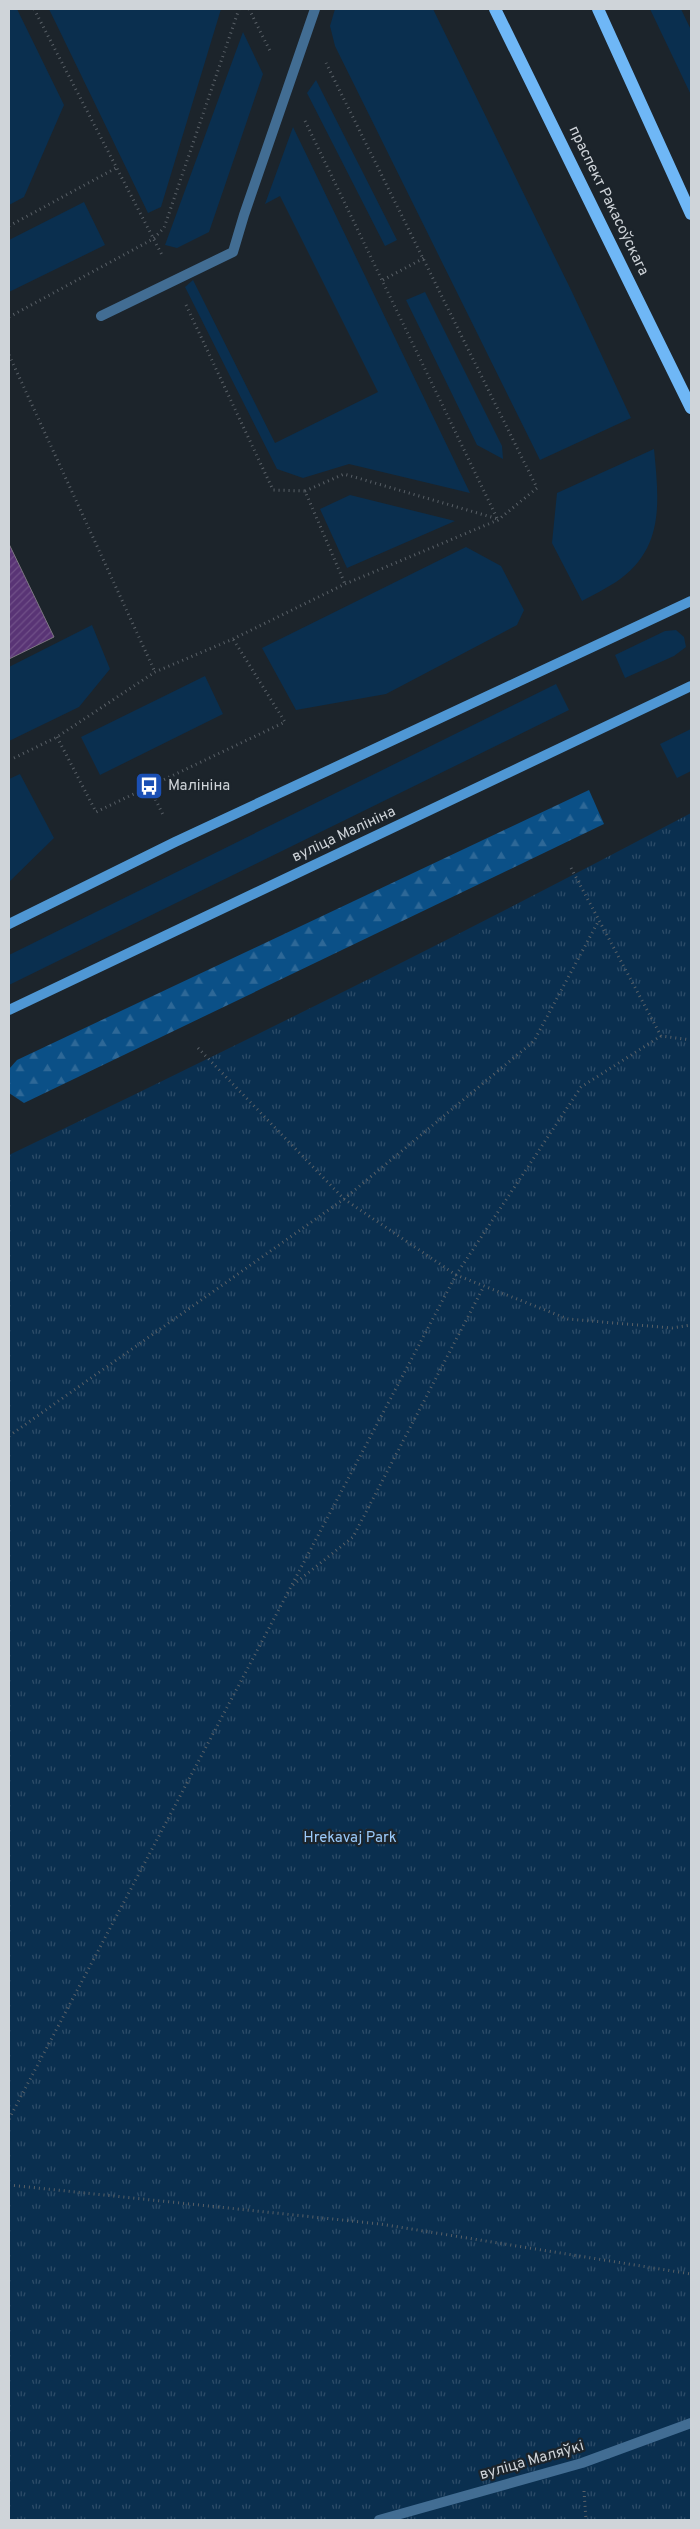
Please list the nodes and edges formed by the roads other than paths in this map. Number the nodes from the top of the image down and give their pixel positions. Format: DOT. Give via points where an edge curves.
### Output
graph roads {
  1 [pos="315,9"];
  2 [pos="495,9"];
  3 [pos="598,9"];
  4 [pos="691,214"];
  5 [pos="101,316"];
  6 [pos="691,408"];
  7 [pos="691,601"];
  8 [pos="691,686"];
  9 [pos="9,924"];
  10 [pos="9,1010"];
  11 [pos="691,2423"];
  12 [pos="379,2520"];
  1 -- 5 [label="street" via="234,252"];
  2 -- 6 [label="main road, праспект Ракасоўскага"];
  3 -- 4 [label="main road"];
  7 -- 9 [label="main road" via="176,842"];
  8 -- 10 [label="main road, вуліца Малініна"];
  11 -- 12 [label="street, вуліца Маляўкі" via="582,2463"];
}
